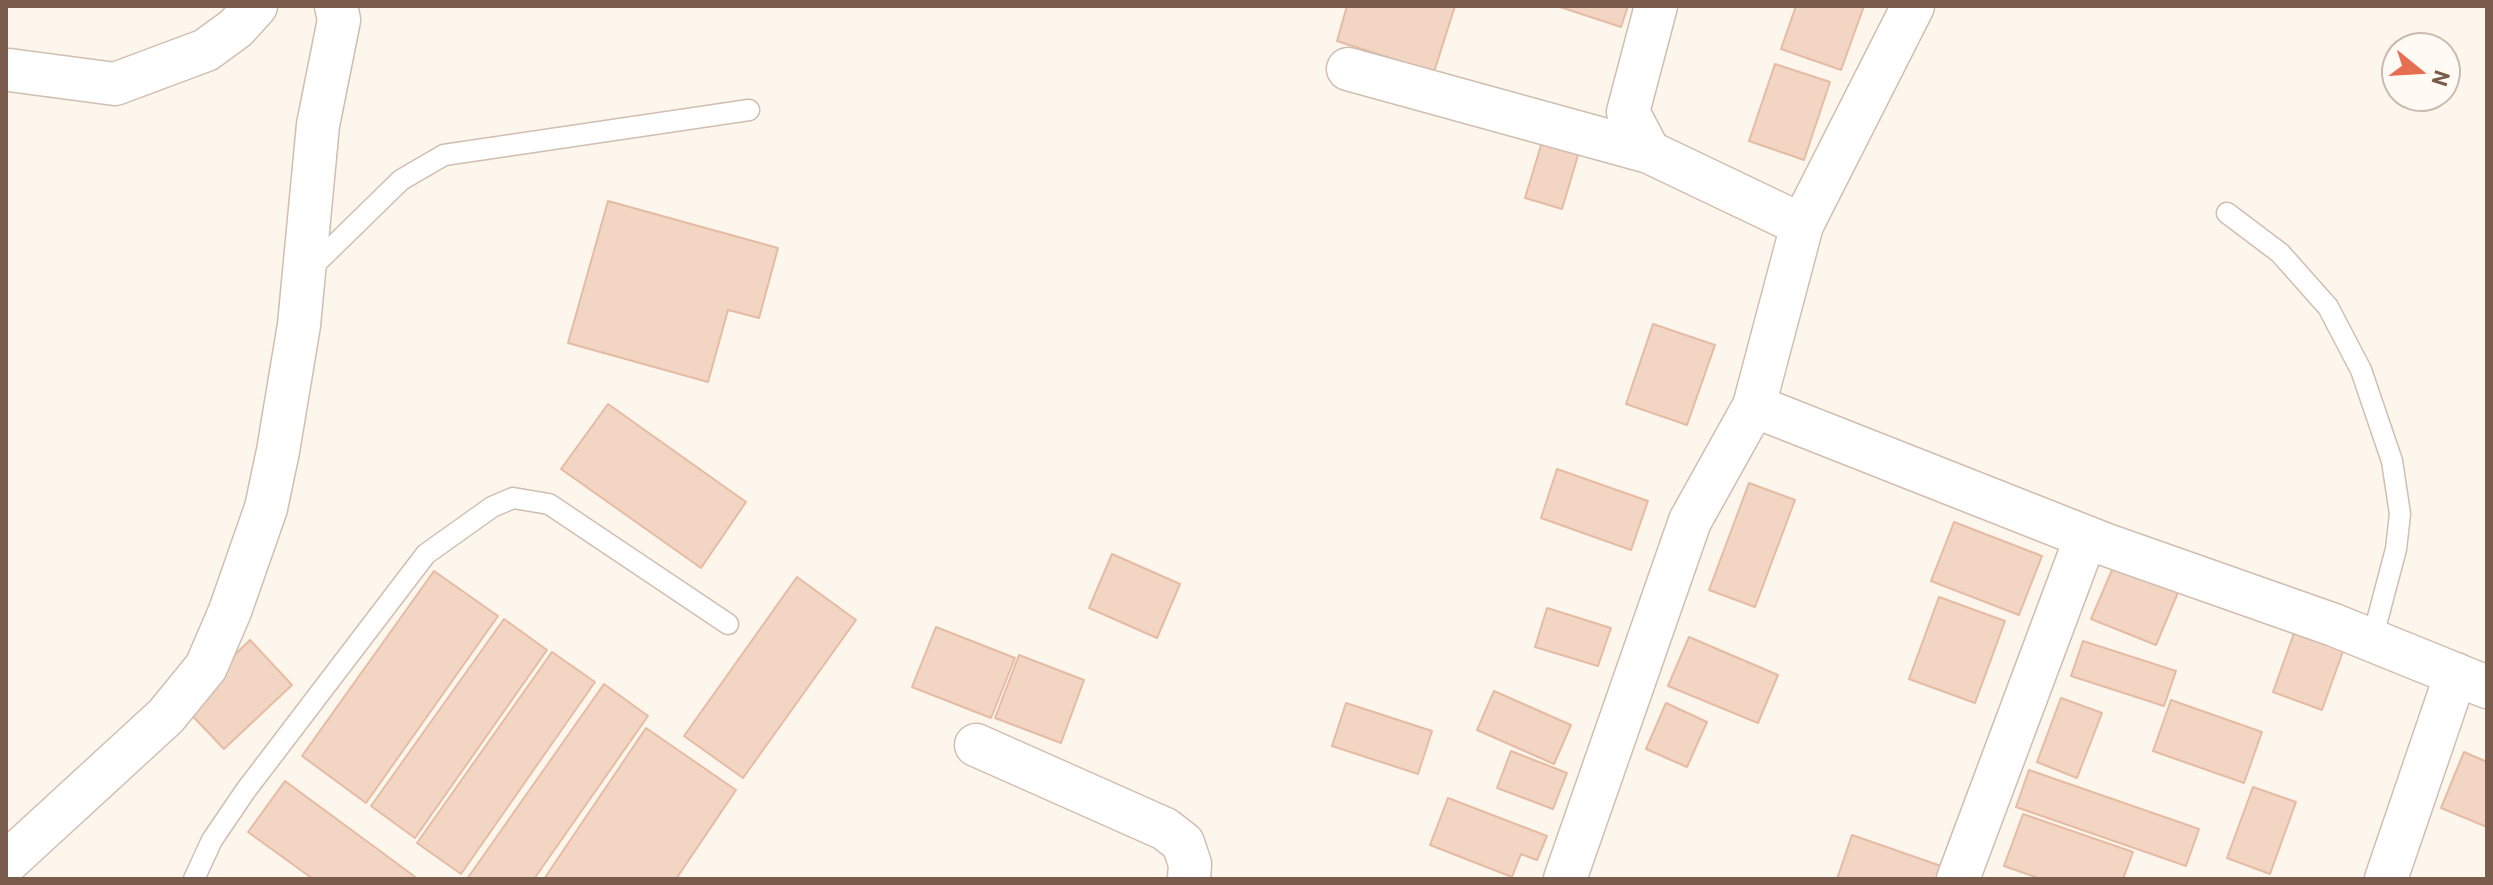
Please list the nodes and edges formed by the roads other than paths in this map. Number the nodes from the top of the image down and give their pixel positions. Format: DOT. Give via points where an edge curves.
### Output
graph roads {
  1 [pos="256,6"];
  2 [pos="1656,6"];
  3 [pos="1913,6"];
  4 [pos="341,11"];
  5 [pos="1348,69"];
  6 [pos="9,70"];
  7 [pos="749,110"];
  8 [pos="1649,152"];
  9 [pos="2227,213"];
  10 [pos="1802,225"];
  11 [pos="303,275"];
  12 [pos="1754,406"];
  13 [pos="2086,537"];
  14 [pos="728,624"];
  15 [pos="2372,640"];
  16 [pos="2472,680"];
  17 [pos="976,745"];
  18 [pos="6,863"];
  19 [pos="194,879"];
  20 [pos="1189,879"];
  21 [pos="1565,879"];
  22 [pos="1958,879"];
  23 [pos="2386,879"];
  1 -- 6 [label="street" via="206,50 115,84"];
  2 -- 8 [label="street" via="1628,112"];
  3 -- 10 [label="street"];
  4 -- 11 [label="street" via="318,125"];
  5 -- 8 [label="street"];
  7 -- 11 [label="lane" via="444,155 401,180"];
  8 -- 10 [label="street"];
  9 -- 15 [label="lane" via="2280,253 2328,307 2361,370 2392,461 2400,514"];
  10 -- 12 [label="street"];
  11 -- 18 [label="street" via="266,508 206,667 166,716"];
  12 -- 13 [label="street"];
  12 -- 21 [label="street" via="1690,521"];
  13 -- 15 [label="street"];
  13 -- 22 [label="street"];
  14 -- 19 [label="lane" via="549,504 513,498 492,507 426,554 246,790 212,840"];
  15 -- 16 [label="street"];
  16 -- 23 [label="street"];
  17 -- 20 [label="street" via="1165,829 1183,843"];
}
